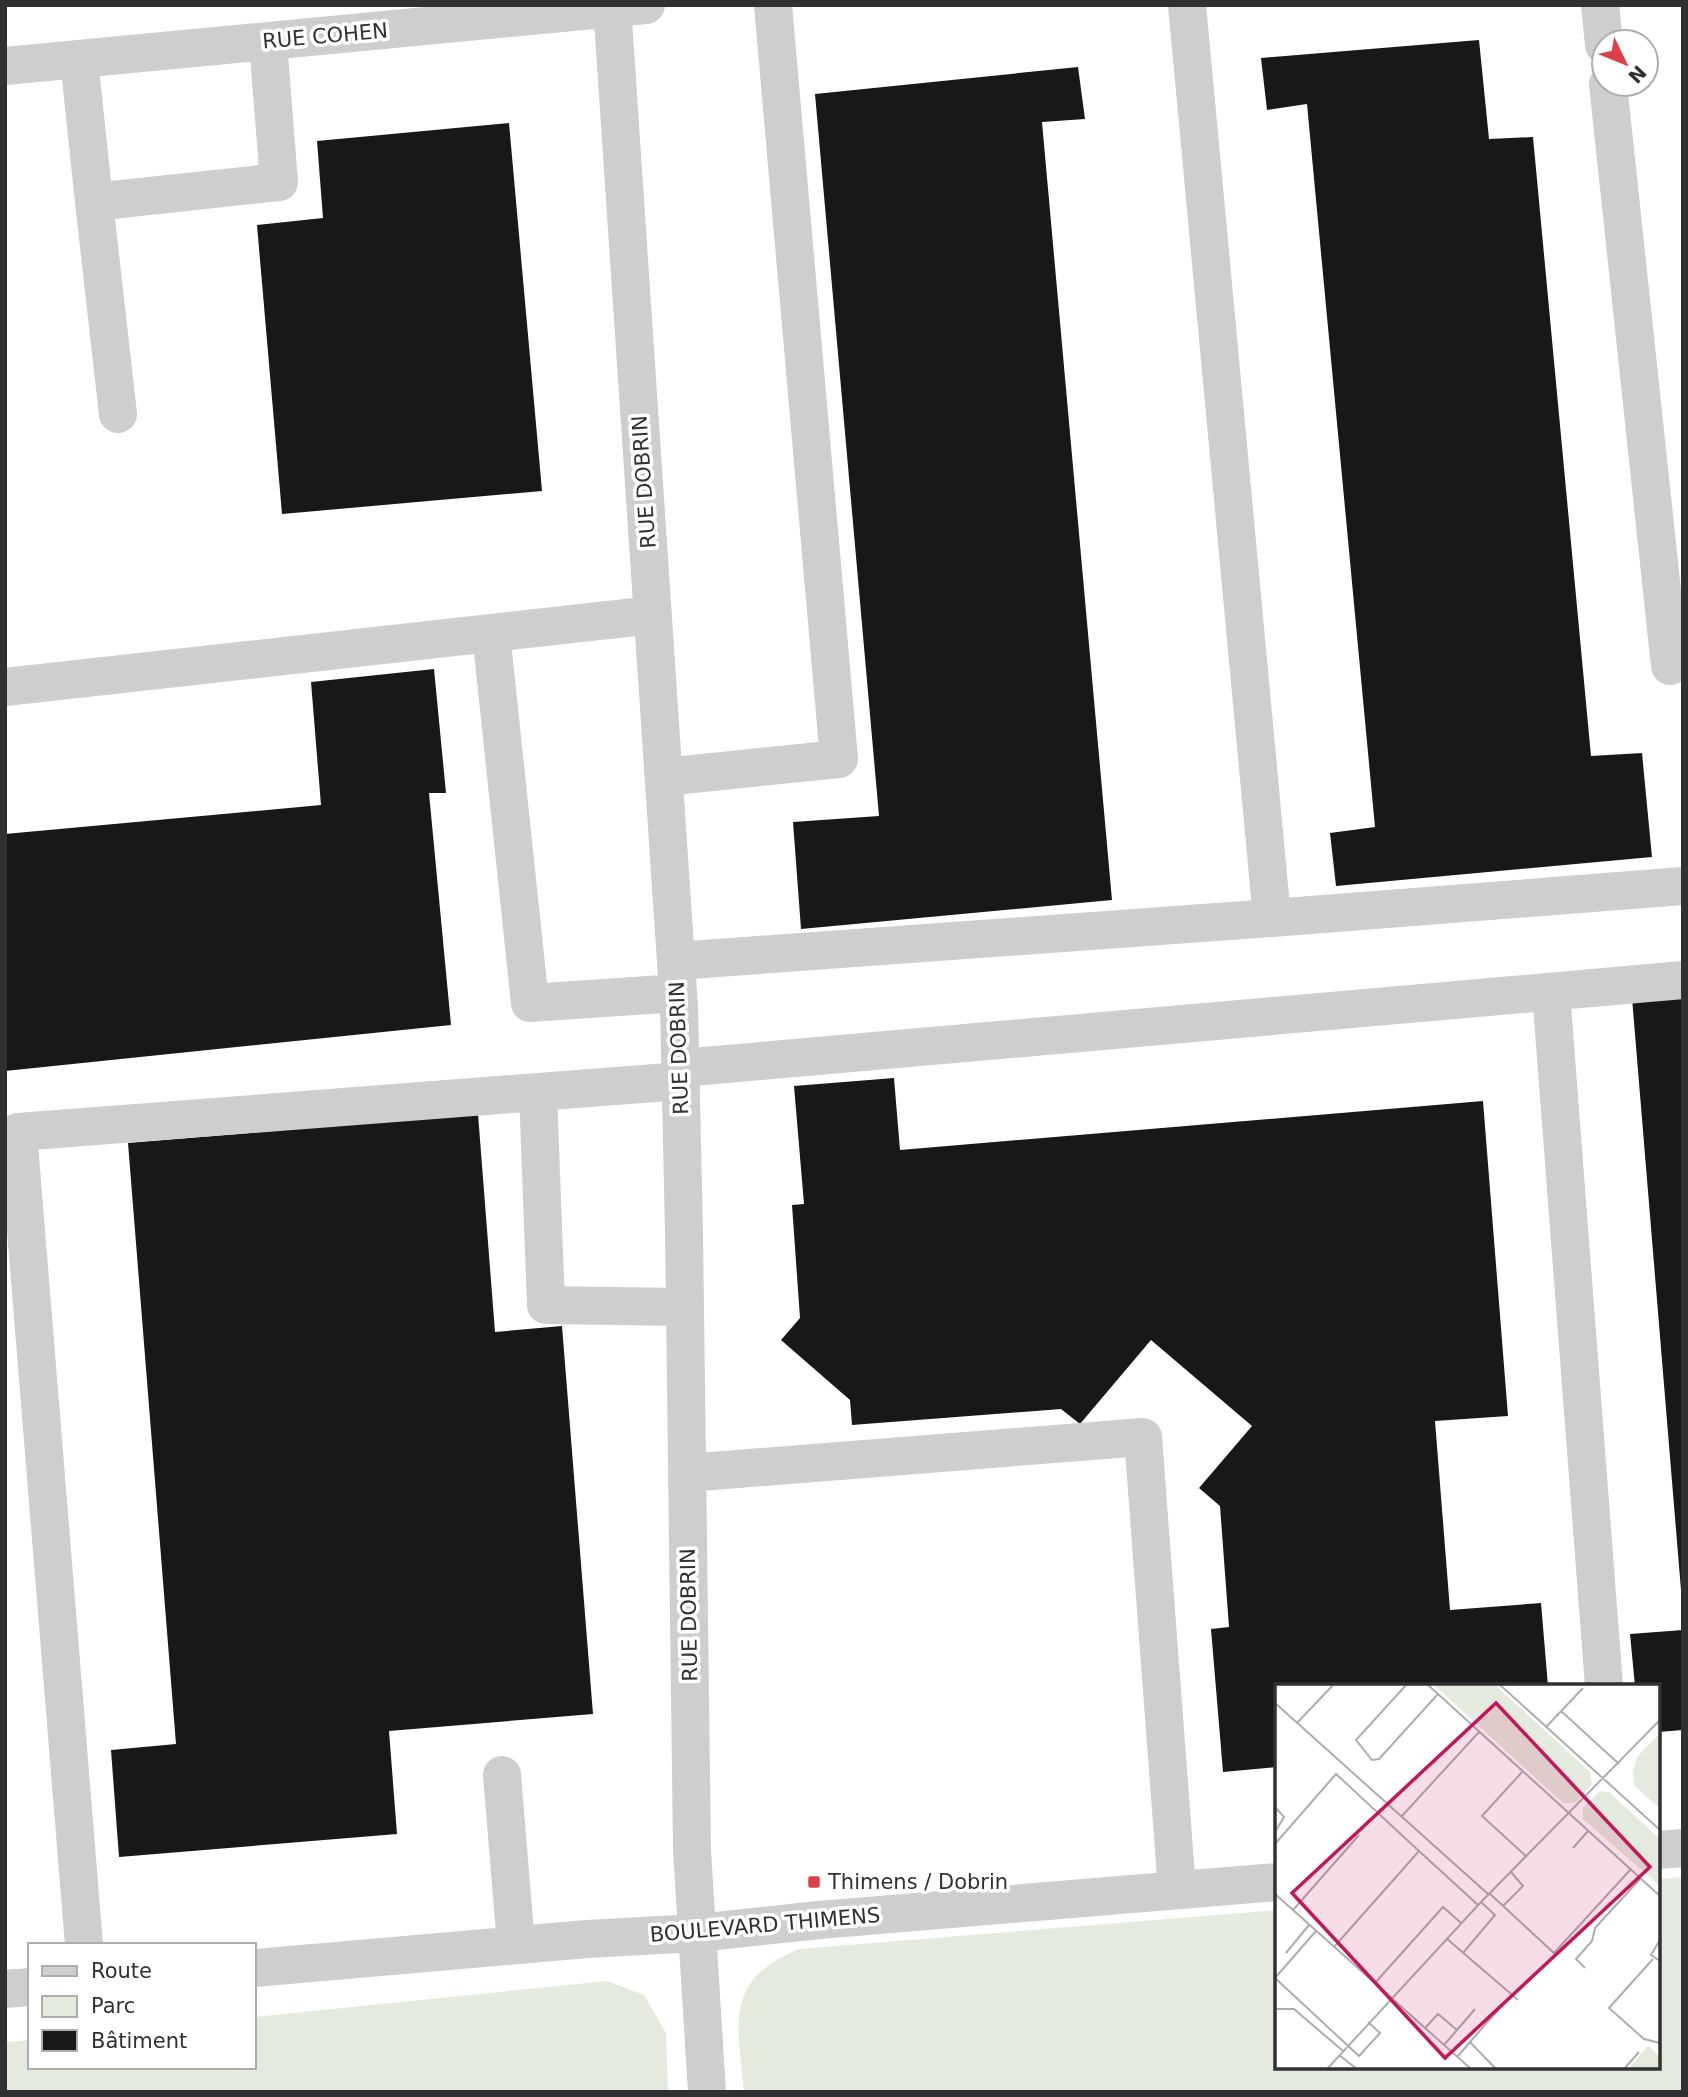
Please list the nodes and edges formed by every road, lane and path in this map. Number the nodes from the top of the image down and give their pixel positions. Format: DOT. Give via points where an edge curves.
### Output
graph roads {
  1 [pos="773,5"];
  2 [pos="1187,5"];
  3 [pos="1600,5"];
  4 [pos="623,6"];
  5 [pos="1602,28"];
  6 [pos="268,42"];
  7 [pos="79,59"];
  8 [pos="5,66"];
  9 [pos="1609,98"];
  10 [pos="94,202"];
  11 [pos="118,414"];
  12 [pos="653,615"];
  13 [pos="491,633"];
  14 [pos="1670,666"];
  15 [pos="5,687"];
  16 [pos="664,777"];
  17 [pos="1683,886"];
  18 [pos="1272,918"];
  19 [pos="677,977"];
  20 [pos="1683,980"];
  21 [pos="1551,992"];
  22 [pos="681,1075"];
  23 [pos="538,1093"];
  24 [pos="685,1307"];
  25 [pos="687,1473"];
  26 [pos="1604,1684"];
  27 [pos="502,1775"];
  28 [pos="1683,1848"];
  29 [pos="1660,1850"];
  30 [pos="1275,1882"];
  31 [pos="1177,1890"];
  32 [pos="696,1933"];
  33 [pos="84,1943"];
  34 [pos="516,1945"];
  35 [pos="256,1968"];
  36 [pos="28,1987"];
  37 [pos="5,1989"];
  38 [pos="707,2092"];
  1 -- 16 [label="street" via="839,759"];
  2 -- 18 [label="street"];
  3 -- 5 [label="street"];
  4 -- 6 [label="street, RUE COHEN"];
  4 -- 12 [label="street, RUE DOBRIN"];
  6 -- 7 [label="street, RUE COHEN"];
  6 -- 10 [label="street" via="279,182"];
  7 -- 8 [label="street, RUE COHEN"];
  7 -- 10 [label="street"];
  9 -- 14 [label="street"];
  10 -- 11 [label="street"];
  12 -- 13 [label="street"];
  12 -- 16 [label="street, RUE DOBRIN"];
  13 -- 15 [label="street"];
  13 -- 19 [label="street" via="530,1003"];
  16 -- 19 [label="street, RUE DOBRIN"];
  17 -- 18 [label="street"];
  18 -- 19 [label="street"];
  19 -- 22 [label="street, RUE DOBRIN"];
  20 -- 21 [label="street"];
  21 -- 22 [label="street"];
  21 -- 26 [label="street"];
  22 -- 23 [label="street"];
  22 -- 24 [label="street, RUE DOBRIN"];
  23 -- 24 [label="street" via="546,1306"];
  23 -- 33 [label="street" via="18,1132"];
  24 -- 25 [label="street, RUE DOBRIN"];
  25 -- 31 [label="street" via="1143,1437"];
  25 -- 32 [label="street, RUE DOBRIN"];
  27 -- 34 [label="street"];
  28 -- 29 [label="street"];
  30 -- 31 [label="street, BOULEVARD THIMENS"];
  31 -- 32 [label="street, BOULEVARD THIMENS"];
  32 -- 34 [label="street, BOULEVARD THIMENS"];
  32 -- 38 [label="street, RUE DOBRIN"];
  34 -- 35 [label="street, BOULEVARD THIMENS"];
  36 -- 37 [label="street"];
}
